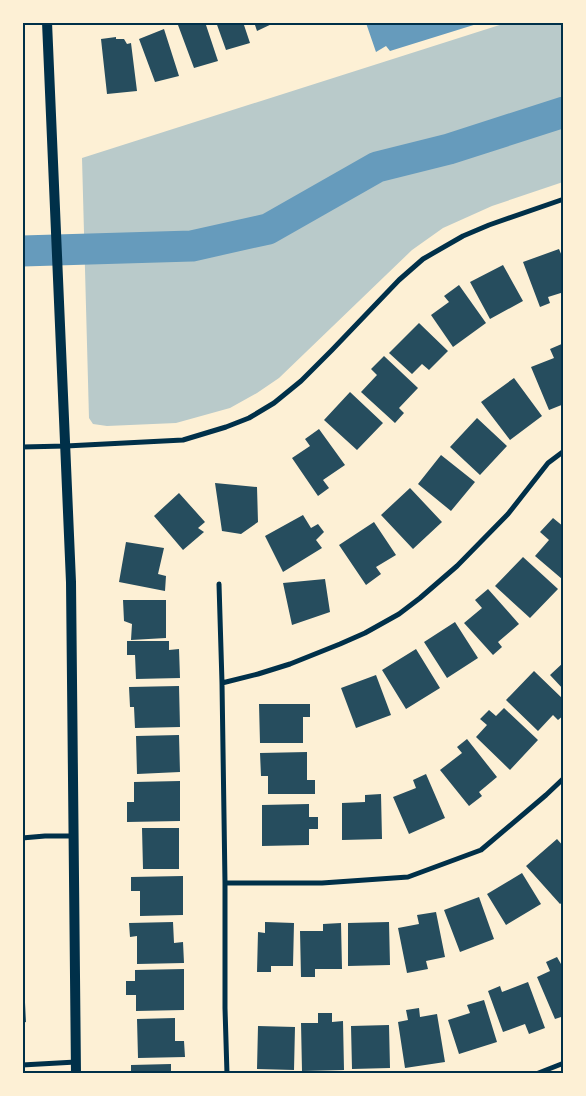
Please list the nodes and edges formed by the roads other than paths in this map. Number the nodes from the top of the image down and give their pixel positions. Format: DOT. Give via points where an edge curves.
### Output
graph roads {
  1 [pos="47,22"];
  2 [pos="564,199"];
  3 [pos="66,446"];
  4 [pos="22,447"];
  5 [pos="564,451"];
  6 [pos="219,584"];
  7 [pos="222,682"];
  8 [pos="564,778"];
  9 [pos="74,836"];
  10 [pos="22,838"];
  11 [pos="225,884"];
  12 [pos="76,1062"];
  13 [pos="564,1063"];
  14 [pos="22,1065"];
  15 [pos="76,1074"];
  16 [pos="227,1074"];
  17 [pos="536,1074"];
  1 -- 3 [label="main road"];
  2 -- 3 [label="street" via="489,225 423,259 301,381 249,418 183,440"];
  3 -- 4 [label="street"];
  3 -- 9 [label="main road"];
  5 -- 7 [label="street" via="548,464 508,514 457,566 398,614 365,633 290,664"];
  6 -- 7 [label="street"];
  7 -- 11 [label="street"];
  8 -- 11 [label="street" via="481,850 408,877 322,883"];
  9 -- 10 [label="street"];
  9 -- 12 [label="main road"];
  11 -- 16 [label="street"];
  12 -- 14 [label="street"];
  12 -- 15 [label="main road"];
  13 -- 17 [label="street"];
}
